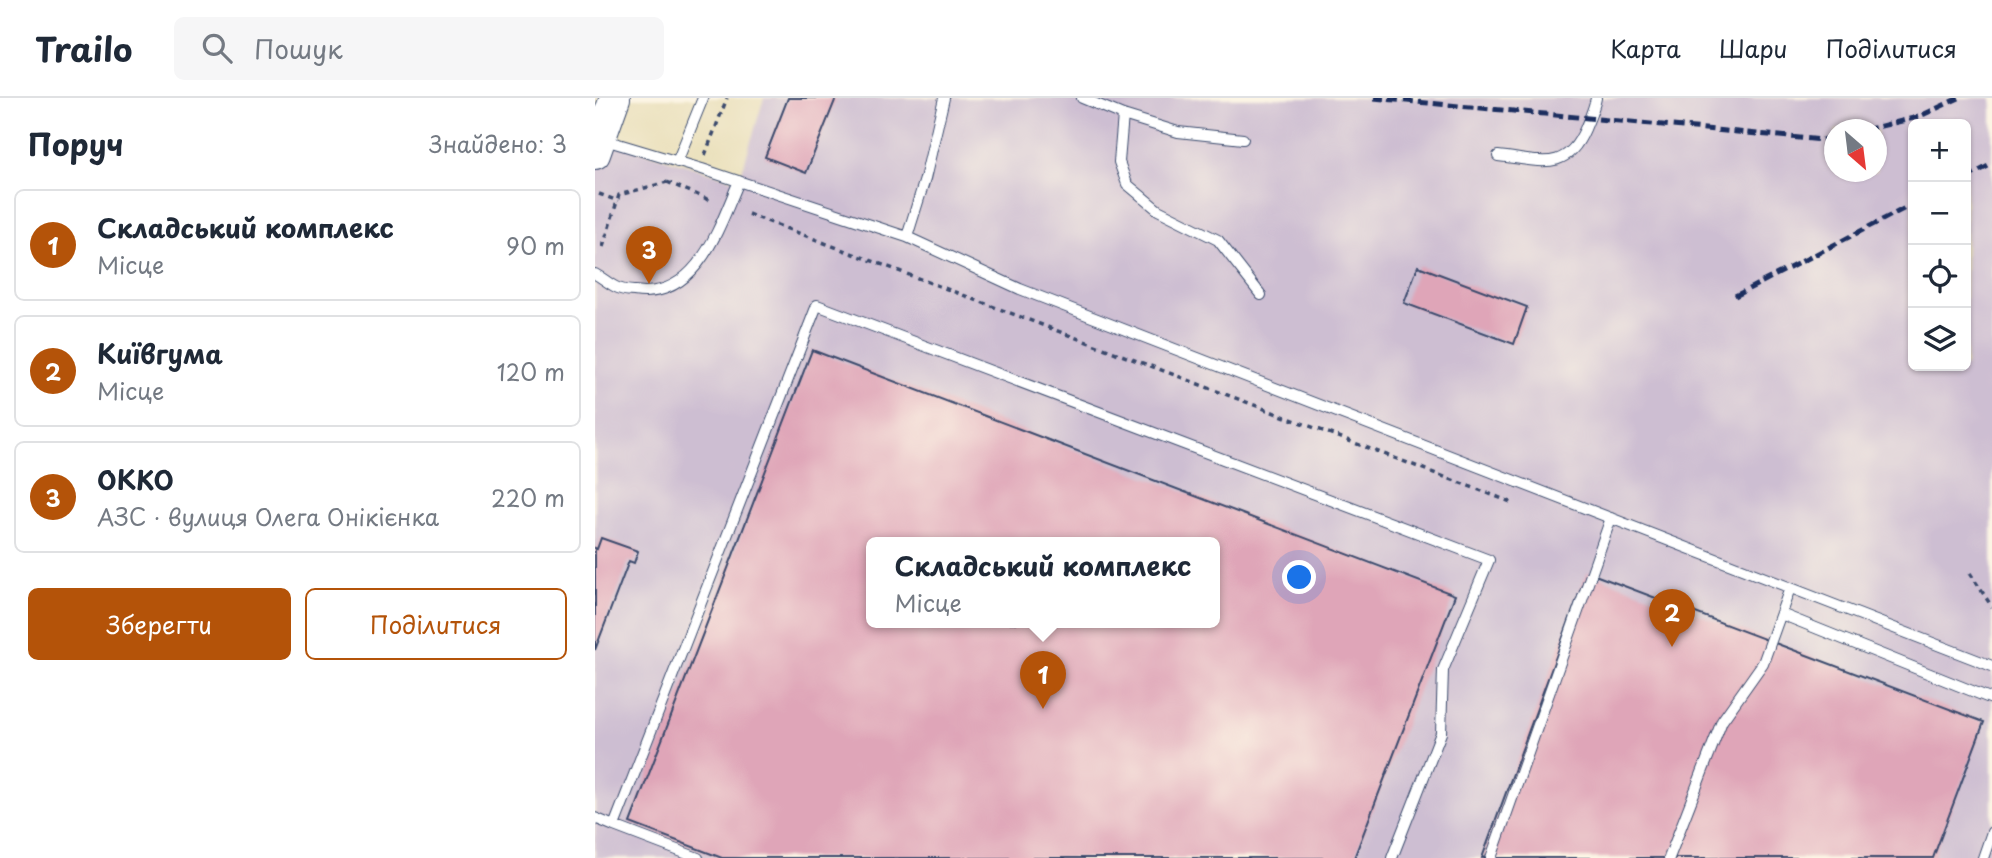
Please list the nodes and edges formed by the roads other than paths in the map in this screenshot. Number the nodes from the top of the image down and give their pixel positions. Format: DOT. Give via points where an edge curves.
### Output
graph roads {
  1 [pos="615,98"];
  2 [pos="703,98"];
  3 [pos="944,98"];
  4 [pos="1084,98"];
  5 [pos="1596,98"];
  6 [pos="1123,115"];
  7 [pos="1243,139"];
  8 [pos="598,146"];
  9 [pos="1498,156"];
  10 [pos="677,162"];
  11 [pos="739,181"];
  12 [pos="907,237"];
  13 [pos="595,274"];
  14 [pos="1261,295"];
  15 [pos="1611,518"];
  16 [pos="1790,588"];
  17 [pos="1781,614"];
  18 [pos="1992,666"];
  19 [pos="1992,699"];
  20 [pos="595,818"];
  21 [pos="614,826"];
  22 [pos="1992,832"];
  23 [pos="698,858"];
  24 [pos="1392,858"];
  25 [pos="1491,858"];
  26 [pos="1669,858"];
  27 [pos="1983,858"];
  1 -- 8 [label="main road"];
  2 -- 10 [label="lane"];
  3 -- 12 [label="lane"];
  4 -- 6 [label="lane"];
  5 -- 9 [label="lane" via="1579,143 1563,158 1551,162"];
  6 -- 7 [label="lane" via="1178,132"];
  6 -- 14 [label="lane" via="1119,162 1127,184 1158,210 1219,240"];
  8 -- 10 [label="lane"];
  10 -- 11 [label="lane"];
  11 -- 12 [label="lane"];
  11 -- 13 [label="lane" via="707,252 689,275 649,293 620,289"];
  12 -- 15 [label="lane" via="1020,289"];
  15 -- 16 [label="lane"];
  15 -- 25 [label="lane"];
  16 -- 17 [label="lane"];
  16 -- 18 [label="lane"];
  17 -- 19 [label="lane"];
  17 -- 26 [label="lane" via="1763,663 1722,721"];
  20 -- 21 [label="lane"];
  21 -- 23 [label="lane"];
  21 -- 24 [label="lane" via="817,305 1489,560 1443,670 1441,733"];
  22 -- 27 [label="lane"];
}
